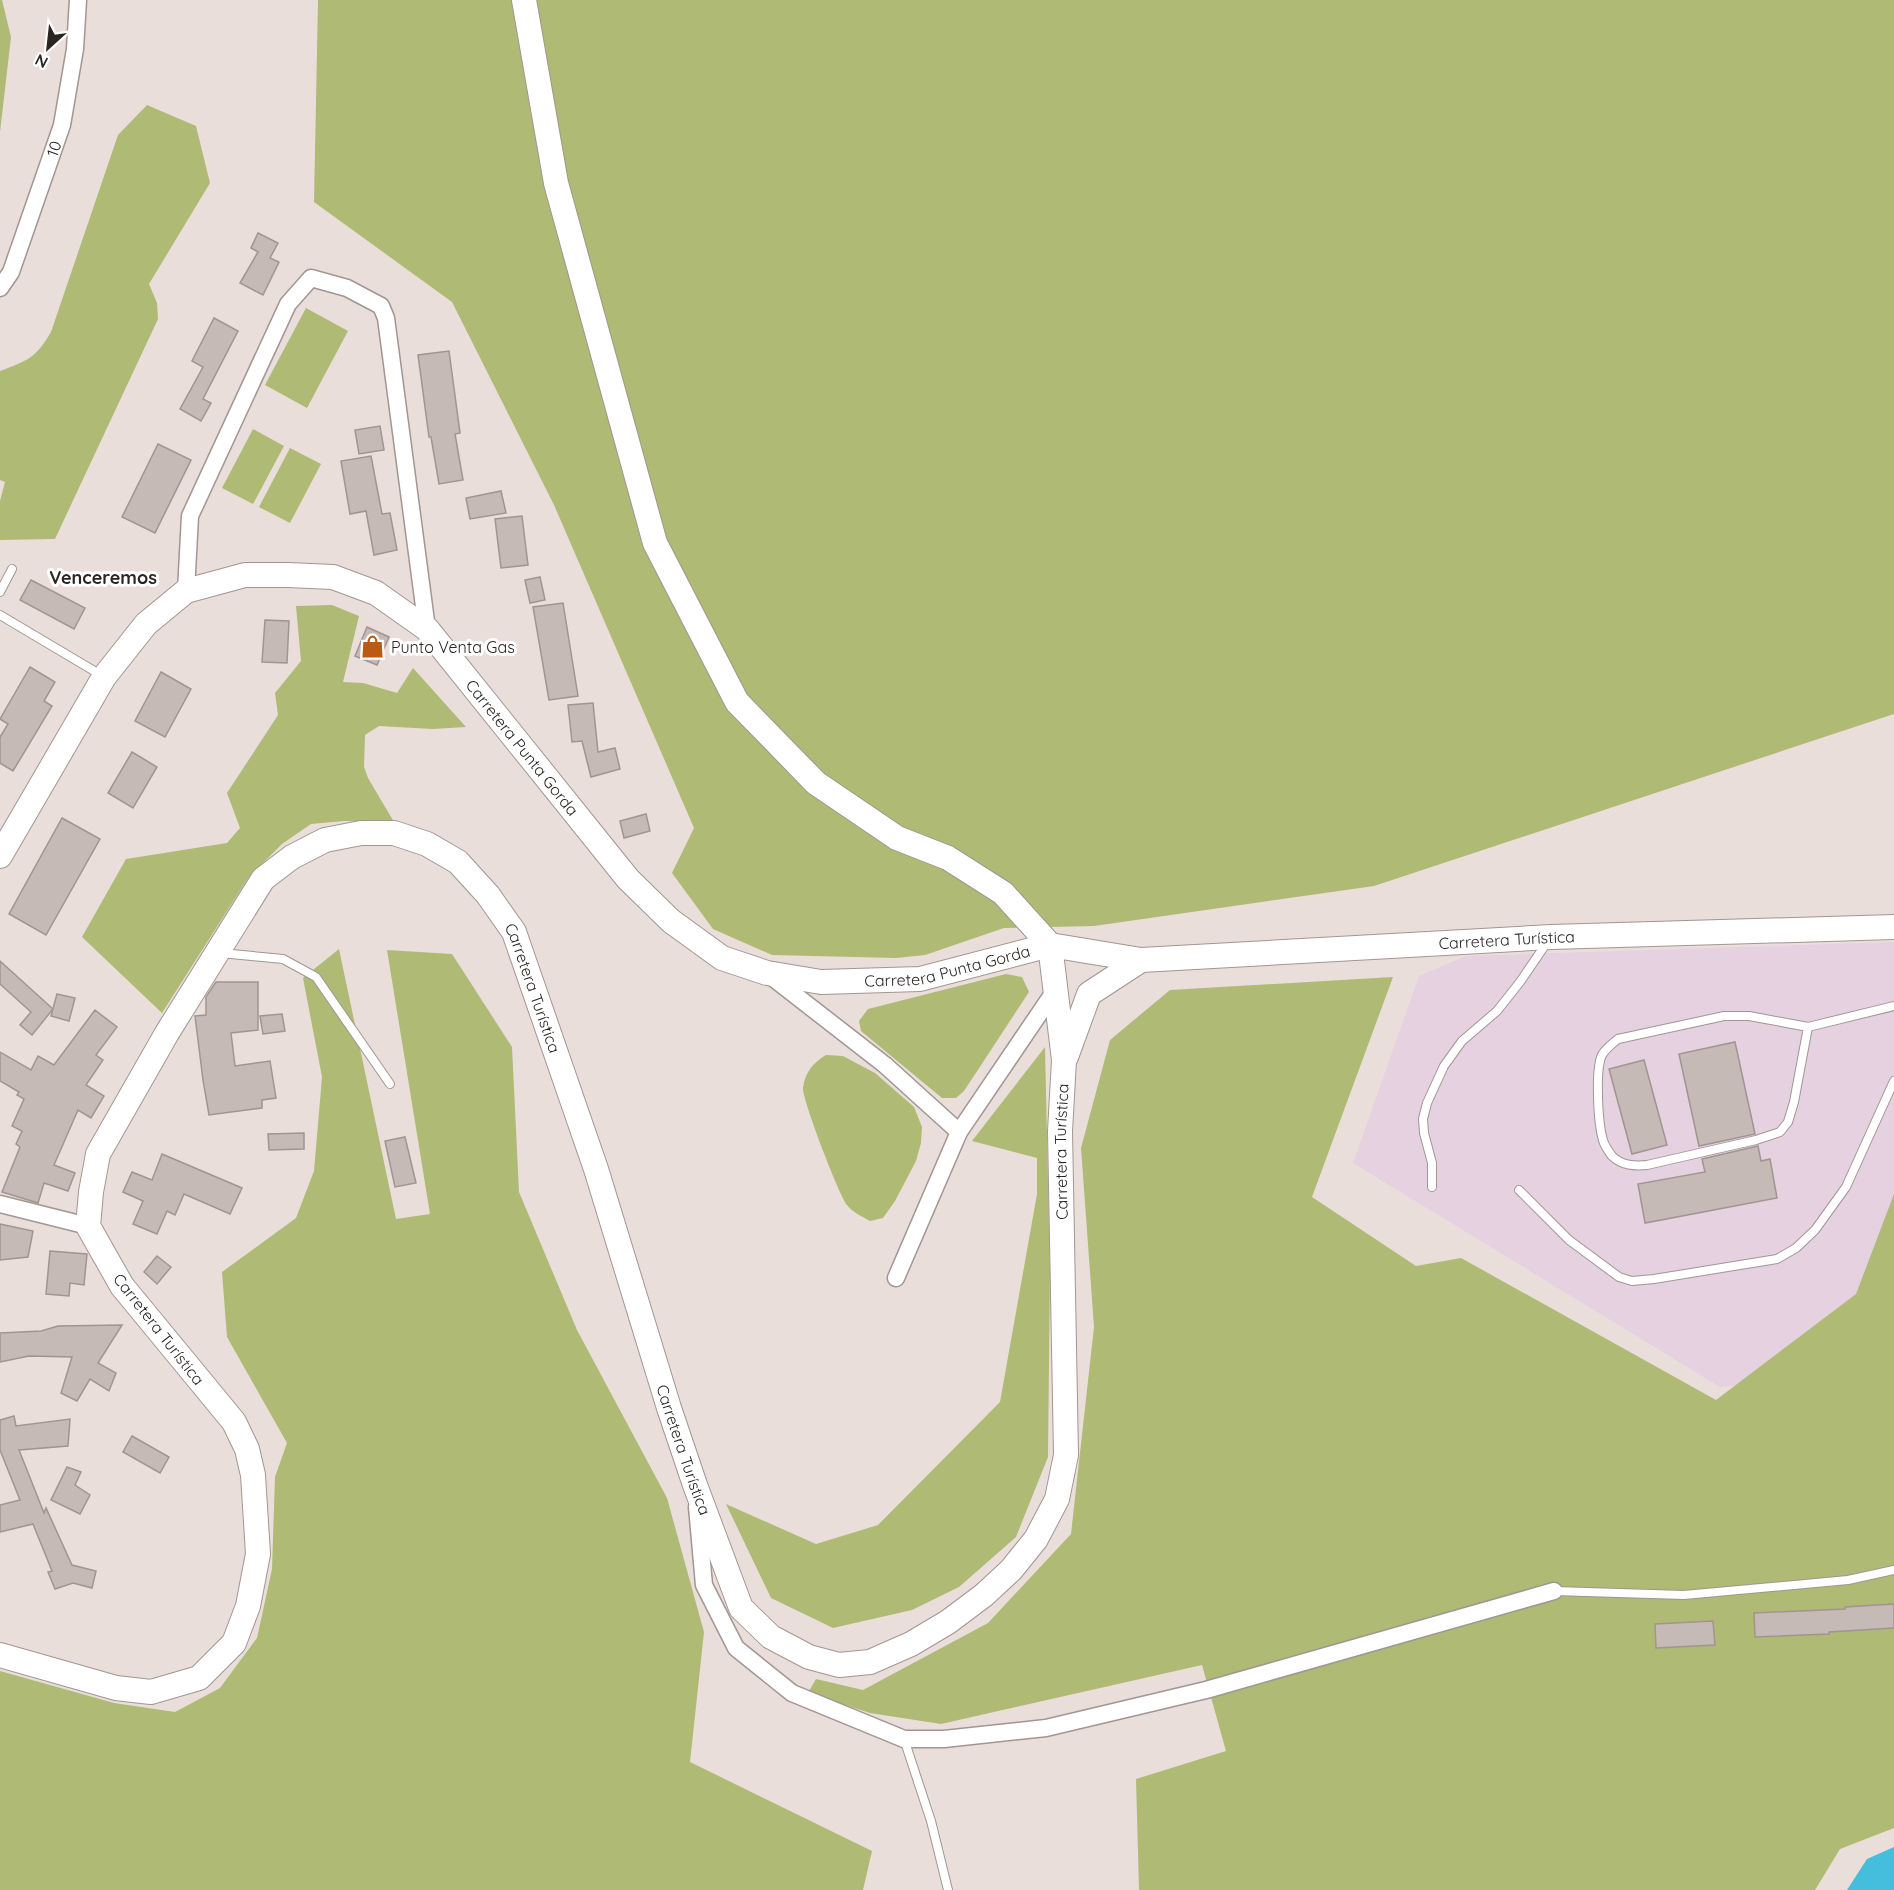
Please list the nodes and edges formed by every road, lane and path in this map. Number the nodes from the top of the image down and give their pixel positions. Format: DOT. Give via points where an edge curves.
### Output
graph roads {
  1 [pos="78,0"];
  2 [pos="524,0"];
  3 [pos="0,288"];
  4 [pos="12,569"];
  5 [pos="186,591"];
  6 [pos="0,592"];
  7 [pos="0,615"];
  8 [pos="427,629"];
  9 [pos="104,677"];
  10 [pos="0,856"];
  11 [pos="1894,927"];
  12 [pos="1551,937"];
  13 [pos="1050,945"];
  14 [pos="217,953"];
  15 [pos="1141,960"];
  16 [pos="766,973"];
  17 [pos="1056,989"];
  18 [pos="1894,1006"];
  19 [pos="1808,1027"];
  20 [pos="1064,1060"];
  21 [pos="1894,1081"];
  22 [pos="390,1084"];
  23 [pos="959,1132"];
  24 [pos="1432,1187"];
  25 [pos="1519,1190"];
  26 [pos="0,1204"];
  27 [pos="88,1226"];
  28 [pos="896,1278"];
  29 [pos="695,1485"];
  30 [pos="1894,1570"];
  31 [pos="1554,1591"];
  32 [pos="0,1655"];
  33 [pos="904,1739"];
  34 [pos="948,1890"];
  1 -- 3 [label="street, 10" via="63,124 11,272"];
  2 -- 13 [label="main road" via="556,183 655,543 737,702 816,783 897,838 948,858 1003,893"];
  4 -- 6 [label="lane"];
  5 -- 8 [label="main road, Carretera Punta Gorda" via="245,575 333,577 376,593"];
  5 -- 8 [label="street" via="190,516 288,304 311,278 347,288 381,306 386,318"];
  5 -- 9 [label="main road, Carretera Punta Gorda" via="146,624"];
  7 -- 9 [label="lane"];
  8 -- 16 [label="main road, Carretera Punta Gorda" via="628,879 671,921 723,958"];
  9 -- 10 [label="main road, Carretera Punta Gorda"];
  11 -- 12 [label="main road, Carretera Turística"];
  12 -- 15 [label="main road, Carretera Turística"];
  12 -- 24 [label="lane" via="1497,1011 1462,1041 1443,1066 1423,1119 1432,1164"];
  13 -- 15 [label="main road, Carretera Turística"];
  13 -- 16 [label="main road, Carretera Punta Gorda" via="920,979 821,982"];
  13 -- 17 [label="main road, Carretera Turística"];
  14 -- 22 [label="lane" via="283,959 316,977"];
  14 -- 27 [label="main road, Carretera Turística" via="98,1154"];
  14 -- 29 [label="main road, Carretera Turística" via="263,879 292,857 325,840 361,833 394,833 416,840 458,862 488,895 514,932 596,1169"];
  15 -- 20 [label="main road" via="1089,994"];
  16 -- 23 [label="street" via="885,1065"];
  17 -- 20 [label="main road, Carretera Turística"];
  17 -- 23 [label="street"];
  18 -- 19 [label="lane"];
  19 -- 19 [label="lane" via="1749,1016 1724,1016 1618,1039 1601,1057 1597,1076 1603,1141 1612,1156 1632,1166 1647,1165 1780,1132 1788,1122 1794,1102"];
  20 -- 29 [label="main road, Carretera Turística" via="1060,1131 1066,1455 1057,1498 1036,1539 1011,1570 948,1622 870,1662 839,1665 809,1657 771,1637 741,1608"];
  21 -- 25 [label="lane" via="1846,1187 1815,1230 1777,1259 1632,1281 1618,1277 1569,1240"];
  23 -- 28 [label="street"];
  26 -- 27 [label="street"];
  27 -- 32 [label="main road, Carretera Turística" via="122,1286 234,1422 247,1449 253,1475 258,1554 250,1595 234,1643 199,1678 151,1692 116,1688"];
  29 -- 33 [label="street" via="704,1585 736,1648 792,1693"];
  30 -- 31 [label="lane" via="1848,1580 1684,1595"];
  31 -- 33 [label="street" via="1206,1690 1046,1728 944,1739"];
  33 -- 34 [label="lane"];
}
